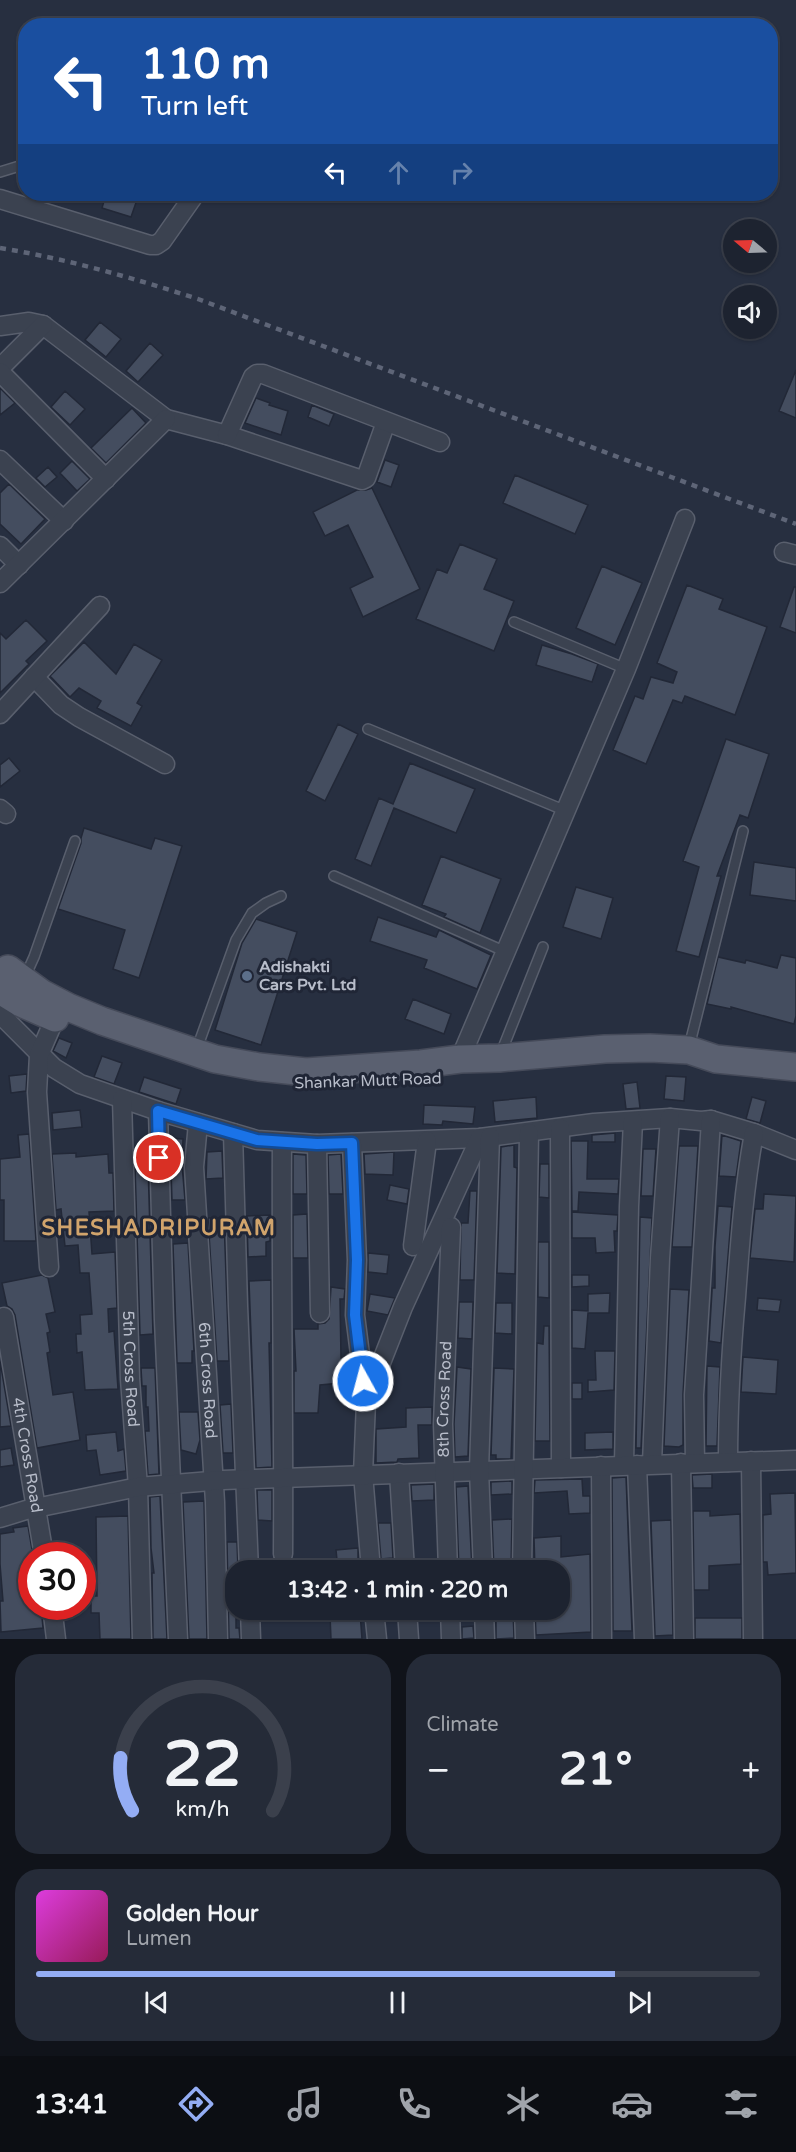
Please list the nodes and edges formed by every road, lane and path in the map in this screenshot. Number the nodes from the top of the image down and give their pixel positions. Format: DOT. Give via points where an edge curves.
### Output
graph roads {
  1 [pos="18,166"];
  2 [pos="0,172"];
  3 [pos="0,199"];
  4 [pos="190,201"];
  5 [pos="43,325"];
  6 [pos="0,327"];
  7 [pos="0,370"];
  8 [pos="166,419"];
  9 [pos="386,422"];
  10 [pos="227,435"];
  11 [pos="440,442"];
  12 [pos="0,460"];
  13 [pos="106,479"];
  14 [pos="685,519"];
  15 [pos="64,521"];
  16 [pos="0,546"];
  17 [pos="19,565"];
  18 [pos="0,583"];
  19 [pos="100,606"];
  20 [pos="514,622"];
  21 [pos="626,669"];
  22 [pos="34,677"];
  23 [pos="0,714"];
  24 [pos="368,729"];
  25 [pos="165,764"];
  26 [pos="566,811"];
  27 [pos="743,831"];
  28 [pos="75,841"];
  29 [pos="333,876"];
  30 [pos="281,896"];
  31 [pos="543,947"];
  32 [pos="506,952"];
  33 [pos="6,973"];
  34 [pos="0,1014"];
  35 [pos="55,1018"];
  36 [pos="689,1050"];
  37 [pos="195,1053"];
  38 [pos="39,1055"];
  39 [pos="499,1058"];
  40 [pos="460,1059"];
  41 [pos="716,1059"];
  42 [pos="796,1067"];
  43 [pos="258,1075"];
  44 [pos="122,1099"];
  45 [pos="158,1111"];
  46 [pos="670,1118"];
  47 [pos="633,1120"];
  48 [pos="711,1120"];
  49 [pos="198,1123"];
  50 [pos="560,1128"];
  51 [pos="529,1132"];
  52 [pos="233,1133"];
  53 [pos="754,1133"];
  54 [pos="485,1138"];
  55 [pos="427,1141"];
  56 [pos="282,1142"];
  57 [pos="352,1143"];
  58 [pos="317,1144"];
  59 [pos="796,1150"];
  60 [pos="452,1227"];
  61 [pos="413,1246"];
  62 [pos="49,1267"];
  63 [pos="320,1313"];
  64 [pos="4,1317"];
  65 [pos="6,1365"];
  66 [pos="366,1402"];
  67 [pos="796,1460"];
  68 [pos="728,1461"];
  69 [pos="751,1461"];
  70 [pos="688,1463"];
  71 [pos="638,1465"];
  72 [pos="601,1466"];
  73 [pos="561,1467"];
  74 [pos="522,1469"];
  75 [pos="479,1470"];
  76 [pos="445,1472"];
  77 [pos="399,1473"];
  78 [pos="363,1474"];
  79 [pos="284,1478"];
  80 [pos="246,1479"];
  81 [pos="214,1481"];
  82 [pos="172,1484"];
  83 [pos="138,1487"];
  84 [pos="38,1508"];
  85 [pos="0,1518"];
  86 [pos="42,1542"];
  87 [pos="283,1554"];
  88 [pos="249,1560"];
  89 [pos="370,1560"];
  90 [pos="404,1560"];
  91 [pos="448,1560"];
  92 [pos="483,1560"];
  93 [pos="522,1560"];
  94 [pos="53,1620"];
  95 [pos="250,1620"];
  96 [pos="375,1620"];
  97 [pos="408,1620"];
  98 [pos="450,1620"];
  99 [pos="484,1620"];
  100 [pos="524,1620"];
  101 [pos="56,1639"];
  102 [pos="142,1639"];
  103 [pos="178,1639"];
  104 [pos="218,1639"];
  105 [pos="251,1639"];
  106 [pos="377,1639"];
  107 [pos="409,1639"];
  108 [pos="451,1639"];
  109 [pos="485,1639"];
  110 [pos="525,1639"];
  111 [pos="602,1639"];
  112 [pos="644,1639"];
  113 [pos="684,1639"];
  114 [pos="753,1639"];
  1 -- 2 [label="lane"];
  3 -- 4 [label="street" via="150,245 162,241"];
  5 -- 6 [label="street" via="29,322"];
  5 -- 7 [label="street"];
  5 -- 8 [label="street"];
  7 -- 13 [label="street"];
  8 -- 10 [label="street"];
  8 -- 13 [label="street"];
  9 -- 10 [label="street" via="364,480"];
  9 -- 10 [label="street" via="257,374"];
  9 -- 11 [label="street"];
  12 -- 15 [label="street"];
  13 -- 15 [label="street"];
  14 -- 21 [label="street"];
  15 -- 17 [label="street"];
  16 -- 17 [label="street"];
  17 -- 18 [label="street"];
  19 -- 22 [label="street"];
  20 -- 21 [label="lane"];
  21 -- 26 [label="street"];
  22 -- 23 [label="street"];
  22 -- 25 [label="street" via="79,717"];
  24 -- 26 [label="lane"];
  26 -- 32 [label="street"];
  27 -- 36 [label="lane"];
  28 -- 33 [label="lane" via="34,957"];
  29 -- 32 [label="lane"];
  30 -- 37 [label="lane" via="252,913 236,940"];
  31 -- 39 [label="lane"];
  32 -- 40 [label="street"];
  33 -- 35 [label="main road, Shankar Mutt Road" via="21,1003"];
  33 -- 37 [label="main road, Shankar Mutt Road" via="68,1007"];
  34 -- 38 [label="street"];
  35 -- 38 [label="street"];
  35 -- 43 [label="main road, Shankar Mutt Road" via="198,1069"];
  36 -- 39 [label="main road, Shankar Mutt Road" via="605,1049"];
  36 -- 41 [label="main road, Shankar Mutt Road"];
  37 -- 43 [label="main road, Shankar Mutt Road"];
  38 -- 44 [label="street" via="80,1084"];
  38 -- 62 [label="street" via="37,1103"];
  39 -- 40 [label="main road, Shankar Mutt Road"];
  40 -- 43 [label="main road, Shankar Mutt Road"];
  41 -- 42 [label="main road, Shankar Mutt Road"];
  41 -- 43 [label="main road, Shankar Mutt Road" via="605,1063 497,1076 348,1085"];
  44 -- 45 [label="street"];
  44 -- 83 [label="street, 5th Cross Road" via="130,1379"];
  45 -- 49 [label="street"];
  45 -- 82 [label="street"];
  46 -- 47 [label="street"];
  46 -- 48 [label="street"];
  46 -- 71 [label="street"];
  47 -- 50 [label="street"];
  47 -- 71 [label="street" via="629,1206"];
  48 -- 53 [label="street"];
  48 -- 70 [label="street"];
  49 -- 52 [label="street"];
  49 -- 81 [label="street, 6th Cross Road" via="194,1167"];
  50 -- 51 [label="street"];
  50 -- 73 [label="street"];
  51 -- 54 [label="street"];
  51 -- 74 [label="street"];
  52 -- 56 [label="street"];
  52 -- 80 [label="street"];
  53 -- 59 [label="street"];
  53 -- 68 [label="street" via="737,1283"];
  54 -- 55 [label="street"];
  54 -- 66 [label="street" via="404,1307"];
  54 -- 75 [label="street"];
  55 -- 57 [label="street"];
  55 -- 61 [label="street"];
  56 -- 58 [label="street"];
  56 -- 79 [label="street"];
  57 -- 58 [label="street"];
  57 -- 66 [label="street" via="355,1315"];
  58 -- 63 [label="street"];
  60 -- 76 [label="street, 8th Cross Road" via="443,1402"];
  64 -- 65 [label="street, 4th Cross Road"];
  65 -- 84 [label="street, 4th Cross Road"];
  66 -- 78 [label="street"];
  67 -- 69 [label="street"];
  68 -- 69 [label="street"];
  68 -- 70 [label="street"];
  69 -- 114 [label="street"];
  70 -- 71 [label="street"];
  70 -- 113 [label="street"];
  71 -- 72 [label="street"];
  71 -- 112 [label="street"];
  72 -- 73 [label="street"];
  72 -- 111 [label="street"];
  73 -- 74 [label="street"];
  74 -- 75 [label="street"];
  74 -- 93 [label="street"];
  75 -- 76 [label="street"];
  75 -- 92 [label="street"];
  76 -- 77 [label="street"];
  76 -- 91 [label="street, 8th Cross Road"];
  77 -- 78 [label="street"];
  77 -- 90 [label="street"];
  78 -- 79 [label="street"];
  78 -- 89 [label="street"];
  79 -- 80 [label="street"];
  79 -- 87 [label="street"];
  80 -- 81 [label="street"];
  80 -- 88 [label="street"];
  81 -- 82 [label="street"];
  81 -- 104 [label="street, 6th Cross Road"];
  82 -- 83 [label="street"];
  82 -- 103 [label="street"];
  83 -- 84 [label="street"];
  83 -- 102 [label="street, 5th Cross Road"];
  84 -- 85 [label="street"];
  84 -- 86 [label="street, 4th Cross Road"];
  94 -- 101 [label="street"];
  95 -- 105 [label="street"];
  96 -- 106 [label="street"];
  97 -- 107 [label="street"];
  98 -- 108 [label="street"];
  99 -- 109 [label="street"];
  100 -- 110 [label="street"];
}
